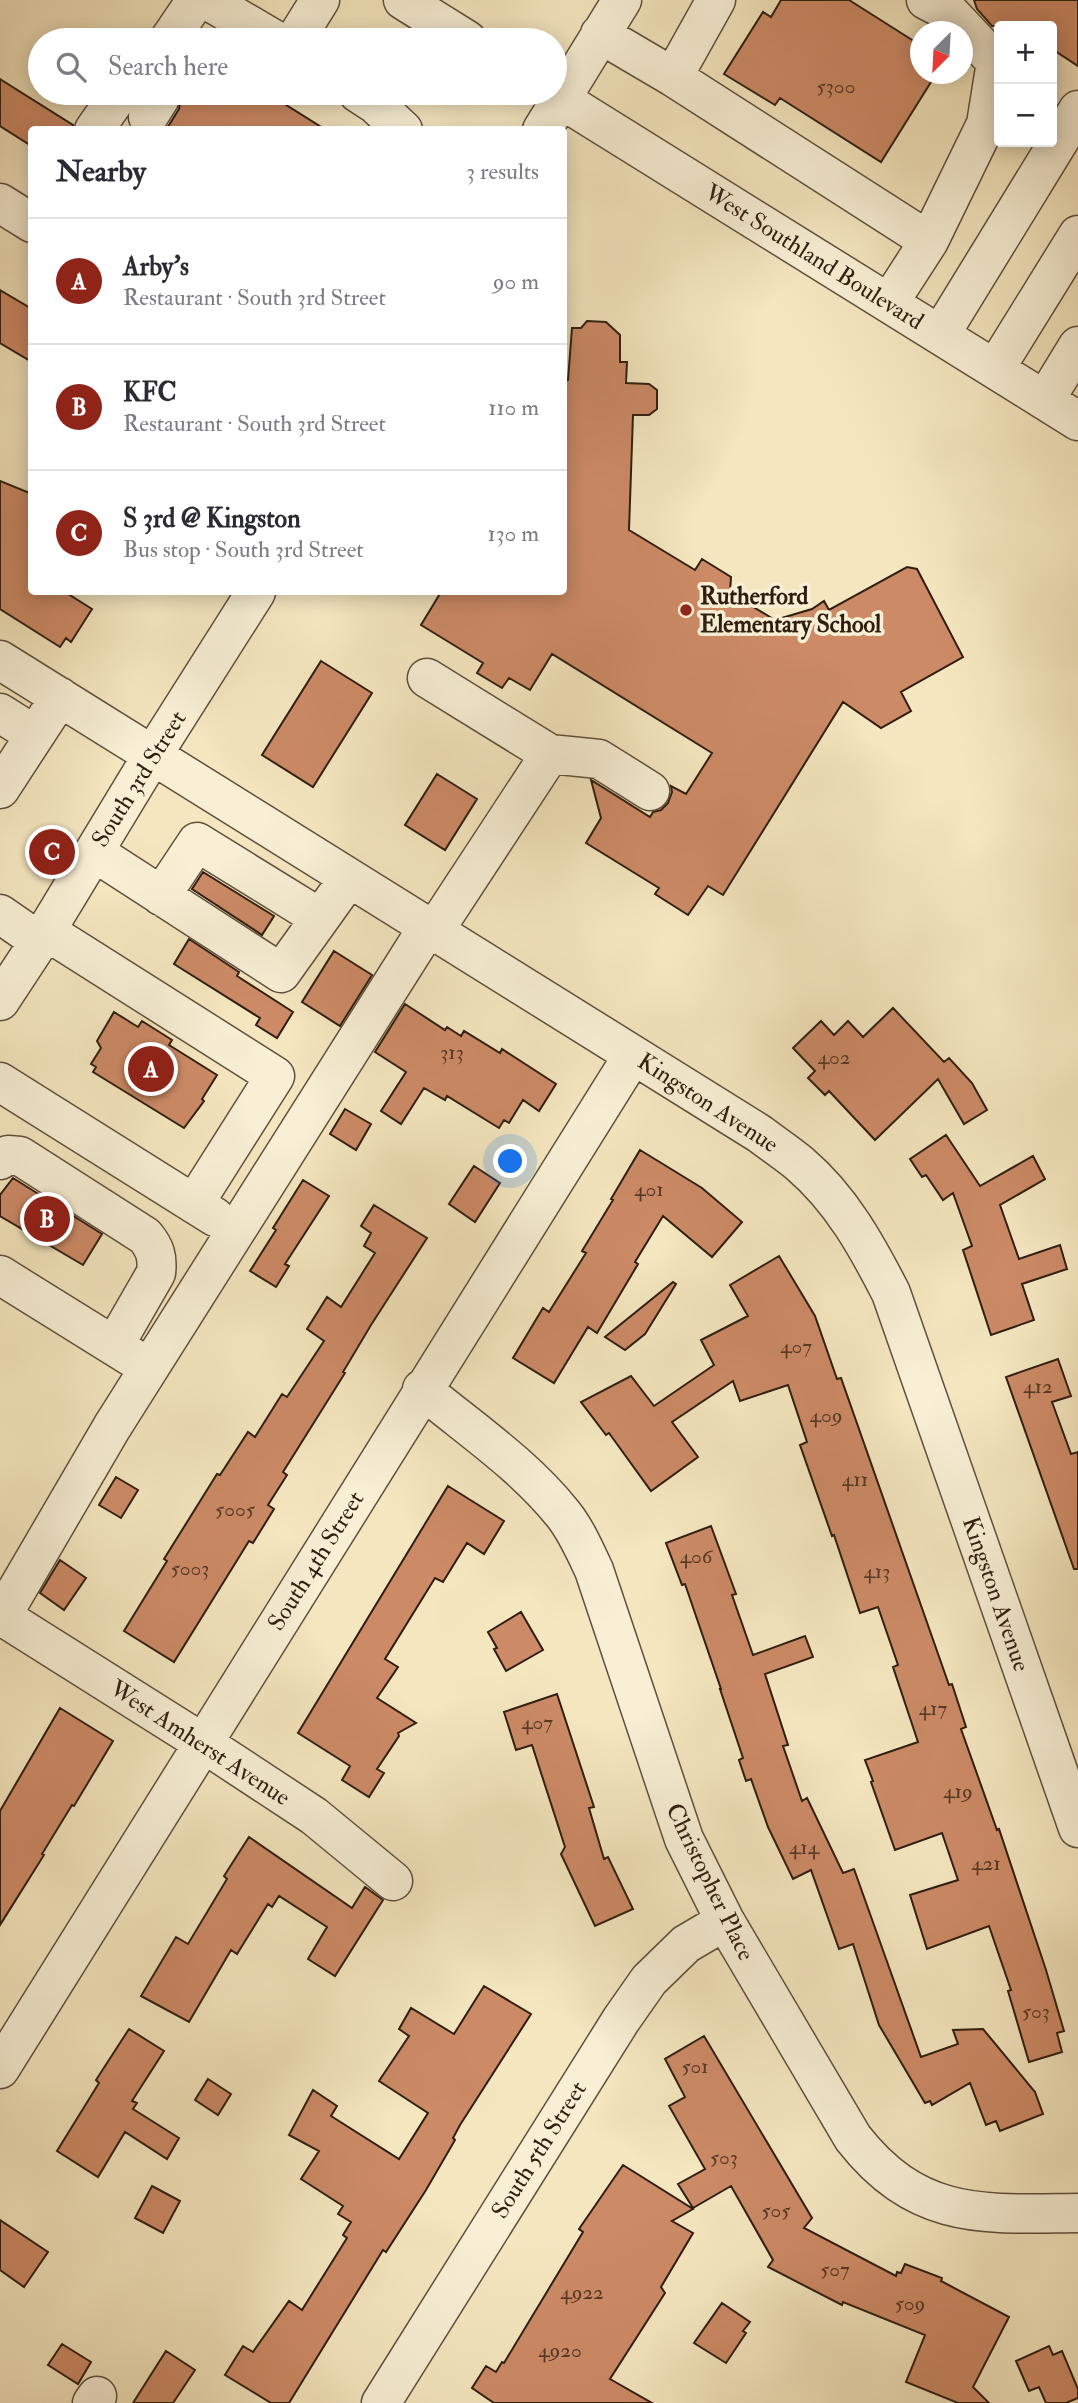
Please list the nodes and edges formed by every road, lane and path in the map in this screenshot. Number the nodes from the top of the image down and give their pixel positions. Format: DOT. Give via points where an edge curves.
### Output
graph roads {
  1 [pos="196,0"];
  2 [pos="207,0"];
  3 [pos="320,0"];
  4 [pos="403,0"];
  5 [pos="622,0"];
  6 [pos="716,0"];
  7 [pos="926,0"];
  8 [pos="177,28"];
  9 [pos="255,28"];
  10 [pos="302,28"];
  11 [pos="448,28"];
  12 [pos="600,34"];
  13 [pos="673,77"];
  14 [pos="567,83"];
  15 [pos="138,105"];
  16 [pos="376,105"];
  17 [pos="551,107"];
  18 [pos="1078,110"];
  19 [pos="101,126"];
  20 [pos="399,126"];
  21 [pos="0,203"];
  22 [pos="28,220"];
  23 [pos="1078,235"];
  24 [pos="929,241"];
  25 [pos="889,303"];
  26 [pos="940,335"];
  27 [pos="1078,346"];
  28 [pos="995,369"];
  29 [pos="1045,400"];
  30 [pos="1078,421"];
  31 [pos="254,595"];
  32 [pos="0,660"];
  33 [pos="427,678"];
  34 [pos="60,697"];
  35 [pos="0,713"];
  36 [pos="35,735"];
  37 [pos="550,754"];
  38 [pos="152,756"];
  39 [pos="0,789"];
  40 [pos="650,791"];
  41 [pos="94,852"];
  42 [pos="349,878"];
  43 [pos="161,896"];
  44 [pos="0,914"];
  45 [pos="320,918"];
  46 [pos="431,929"];
  47 [pos="43,936"];
  48 [pos="0,1001"];
  49 [pos="633,1055"];
  50 [pos="0,1082"];
  51 [pos="7,1151"];
  52 [pos="194,1205"];
  53 [pos="236,1231"];
  54 [pos="0,1275"];
  55 [pos="114,1346"];
  56 [pos="149,1369"];
  57 [pos="422,1389"];
  58 [pos="1,1617"];
  59 [pos="203,1743"];
  60 [pos="1078,1828"];
  61 [pos="393,1881"];
  62 [pos="725,1921"];
  63 [pos="0,2069"];
  64 [pos="1078,2213"];
  65 [pos="381,2403"];
  1 -- 8 [label="street"];
  2 -- 9 [label="street"];
  3 -- 10 [label="street"];
  4 -- 11 [label="street"];
  5 -- 12 [label="street"];
  6 -- 13 [label="street"];
  7 -- 24 [label="street" via="949,12 996,62 986,124"];
  12 -- 13 [label="street"];
  12 -- 14 [label="street"];
  13 -- 24 [label="street"];
  15 -- 19 [label="street"];
  16 -- 20 [label="street"];
  17 -- 25 [label="street, West Southland Boulevard"];
  18 -- 26 [label="street"];
  21 -- 22 [label="street"];
  23 -- 28 [label="street"];
  24 -- 25 [label="street"];
  25 -- 26 [label="street, West Southland Boulevard"];
  26 -- 28 [label="street, West Southland Boulevard"];
  27 -- 29 [label="street"];
  28 -- 29 [label="street, West Southland Boulevard"];
  29 -- 30 [label="street, West Southland Boulevard"];
  31 -- 38 [label="street, South 3rd Street"];
  32 -- 34 [label="street, Kingston Avenue"];
  33 -- 37 [label="street"];
  34 -- 36 [label="street"];
  34 -- 38 [label="street, Kingston Avenue"];
  35 -- 36 [label="street"];
  36 -- 39 [label="street"];
  37 -- 40 [label="street" via="599,758"];
  37 -- 46 [label="street"];
  38 -- 41 [label="street, South 3rd Street"];
  38 -- 42 [label="street, Kingston Avenue"];
  41 -- 43 [label="street"];
  41 -- 47 [label="street, South 3rd Street"];
  42 -- 45 [label="street"];
  42 -- 46 [label="street, Kingston Avenue"];
  43 -- 45 [label="street" via="197,842"];
  43 -- 45 [label="street" via="281,973"];
  44 -- 47 [label="street"];
  46 -- 49 [label="street, Kingston Avenue"];
  46 -- 53 [label="street"];
  47 -- 48 [label="street, South 3rd Street"];
  47 -- 52 [label="street" via="275,1076"];
  49 -- 57 [label="street, South 4th Street"];
  49 -- 60 [label="street, Kingston Avenue" via="801,1164 836,1201 864,1241 891,1293"];
  50 -- 52 [label="street"];
  51 -- 55 [label="street" via="145,1236 153,1246 158,1259 156,1273"];
  52 -- 53 [label="street"];
  53 -- 56 [label="street"];
  54 -- 55 [label="street"];
  55 -- 56 [label="street"];
  56 -- 58 [label="street"];
  57 -- 59 [label="street, South 4th Street"];
  57 -- 62 [label="street, Christopher Place" via="539,1486 576,1533 594,1570 684,1839"];
  58 -- 59 [label="street, West Amherst Avenue"];
  59 -- 61 [label="street, West Amherst Avenue" via="314,1816"];
  59 -- 63 [label="street, South 4th Street"];
  62 -- 64 [label="street, Christopher Place" via="853,2138 888,2176 932,2202 957,2209 1002,2214"];
  62 -- 65 [label="street, South 5th Street" via="686,1944 649,1980"];
}
